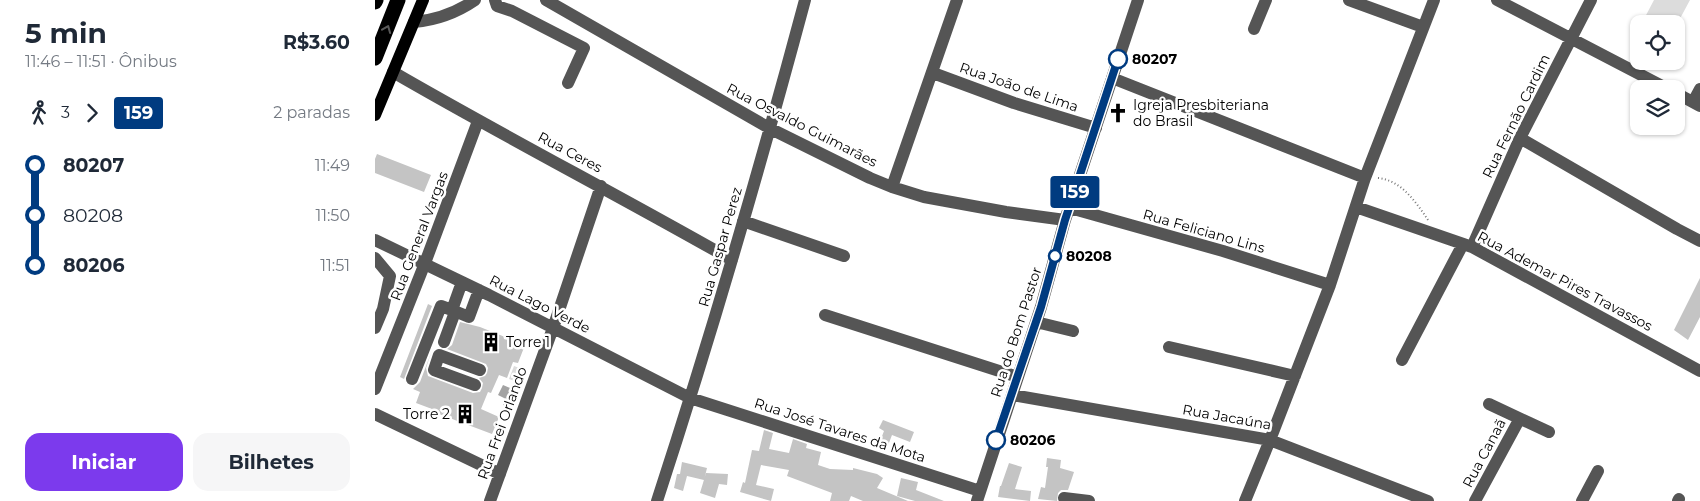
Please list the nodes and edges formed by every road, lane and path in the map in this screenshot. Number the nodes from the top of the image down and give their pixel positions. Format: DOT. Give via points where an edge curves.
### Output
graph roads {
  1 [pos="399,0"];
  2 [pos="423,0"];
  3 [pos="475,0"];
  4 [pos="495,0"];
  5 [pos="546,0"];
  6 [pos="805,0"];
  7 [pos="957,0"];
  8 [pos="1137,0"];
  9 [pos="1266,0"];
  10 [pos="1349,0"];
  11 [pos="1434,0"];
  12 [pos="1497,0"];
  13 [pos="1591,0"];
  14 [pos="1516,4"];
  15 [pos="414,22"];
  16 [pos="1423,27"];
  17 [pos="1254,29"];
  18 [pos="1571,38"];
  19 [pos="375,58"];
  20 [pos="393,72"];
  21 [pos="933,73"];
  22 [pos="1112,78"];
  23 [pos="1651,80"];
  24 [pos="568,83"];
  25 [pos="1700,89"];
  26 [pos="1685,98"];
  27 [pos="1697,104"];
  28 [pos="375,115"];
  29 [pos="478,121"];
  30 [pos="1096,128"];
  31 [pos="771,129"];
  32 [pos="1520,138"];
  33 [pos="1365,178"];
  34 [pos="601,186"];
  35 [pos="893,187"];
  36 [pos="1070,208"];
  37 [pos="1355,208"];
  38 [pos="1065,220"];
  39 [pos="743,221"];
  40 [pos="1438,235"];
  41 [pos="375,240"];
  42 [pos="1700,241"];
  43 [pos="1467,245"];
  44 [pos="844,256"];
  45 [pos="375,258"];
  46 [pos="732,260"];
  47 [pos="425,263"];
  48 [pos="462,282"];
  49 [pos="1330,285"];
  50 [pos="479,290"];
  51 [pos="454,311"];
  52 [pos="825,315"];
  53 [pos="1036,322"];
  54 [pos="375,328"];
  55 [pos="553,328"];
  56 [pos="1073,331"];
  57 [pos="444,342"];
  58 [pos="1169,347"];
  59 [pos="421,356"];
  60 [pos="1403,360"];
  61 [pos="437,362"];
  62 [pos="480,370"];
  63 [pos="1700,371"];
  64 [pos="1018,376"];
  65 [pos="1295,376"];
  66 [pos="412,379"];
  67 [pos="470,386"];
  68 [pos="375,389"];
  69 [pos="1012,394"];
  70 [pos="691,398"];
  71 [pos="1489,404"];
  72 [pos="375,414"];
  73 [pos="1519,420"];
  74 [pos="1549,432"];
  75 [pos="1270,440"];
  76 [pos="1597,471"];
  77 [pos="500,474"];
  78 [pos="978,496"];
  79 [pos="1064,498"];
  80 [pos="490,501"];
  81 [pos="657,501"];
  82 [pos="1089,501"];
  83 [pos="1245,501"];
  84 [pos="1428,501"];
  85 [pos="1475,501"];
  86 [pos="1582,501"];
  19 -- 1 [label="highway, one-way"];
  2 -- 15 [label="main road"];
  3 -- 15 [label="street" via="446,16"];
  4 -- 24 [label="street" via="497,6 584,48"];
  5 -- 31 [label="street, Rua Osvaldo Guimarães"];
  6 -- 31 [label="street, Rua Gaspar Perez"];
  7 -- 21 [label="street"];
  8 -- 22 [label="street, Rua do Bom Pastor"];
  9 -- 17 [label="street"];
  10 -- 16 [label="street"];
  11 -- 16 [label="street"];
  12 -- 14 [label="street"];
  13 -- 18 [label="street, Rua Fernão Cardim"];
  14 -- 18 [label="street"];
  15 -- 20 [label="main road"];
  16 -- 33 [label="street"];
  18 -- 23 [label="street"];
  18 -- 32 [label="street, Rua Fernão Cardim"];
  20 -- 28 [label="main road"];
  20 -- 29 [label="street, Rua Ceres"];
  21 -- 30 [label="street, Rua João de Lima" via="1014,103"];
  21 -- 35 [label="street"];
  22 -- 30 [label="street, Rua do Bom Pastor"];
  22 -- 33 [label="street"];
  25 -- 27 [label="street"];
  26 -- 27 [label="street"];
  29 -- 34 [label="street, Rua Ceres"];
  29 -- 47 [label="street, Rua General Vargas"];
  30 -- 36 [label="street, Rua do Bom Pastor"];
  31 -- 35 [label="street, Rua Osvaldo Guimarães"];
  31 -- 39 [label="street, Rua Gaspar Perez"];
  32 -- 42 [label="street"];
  32 -- 43 [label="street, Rua Fernão Cardim"];
  33 -- 37 [label="street"];
  33 -- 40 [label="path" via="1385,179 1403,189"];
  34 -- 46 [label="street, Rua Ceres"];
  34 -- 55 [label="street, Rua Frei Orlando"];
  35 -- 38 [label="street, Rua Osvaldo Guimarães" via="1006,212"];
  36 -- 38 [label="street, Rua do Bom Pastor"];
  36 -- 49 [label="street, Rua Feliciano Lins"];
  37 -- 40 [label="street, Rua Ademar Pires Travassos"];
  37 -- 49 [label="street"];
  38 -- 53 [label="street, Rua do Bom Pastor"];
  39 -- 44 [label="street"];
  39 -- 46 [label="street, Rua Gaspar Perez"];
  40 -- 43 [label="street, Rua Ademar Pires Travassos"];
  41 -- 47 [label="street, Rua Lago Verde"];
  43 -- 60 [label="street, Rua Fernão Cardim"];
  43 -- 63 [label="street, Rua Ademar Pires Travassos"];
  45 -- 54 [label="street" via="390,276"];
  46 -- 70 [label="street, Rua Gaspar Perez"];
  47 -- 48 [label="street, Rua Lago Verde"];
  47 -- 68 [label="street, Rua General Vargas"];
  48 -- 50 [label="street, Rua Lago Verde"];
  48 -- 51 [label="street"];
  49 -- 65 [label="street"];
  50 -- 51 [label="street" via="469,317"];
  50 -- 55 [label="street, Rua Lago Verde"];
  51 -- 57 [label="street"];
  51 -- 59 [label="street" via="441,306"];
  52 -- 64 [label="street"];
  53 -- 56 [label="street"];
  53 -- 64 [label="street, Rua do Bom Pastor"];
  55 -- 70 [label="street, Rua Lago Verde"];
  55 -- 77 [label="street, Rua Frei Orlando"];
  58 -- 65 [label="street"];
  59 -- 61 [label="street"];
  59 -- 66 [label="street"];
  61 -- 62 [label="street" via="439,355"];
  61 -- 67 [label="street" via="433,370"];
  64 -- 69 [label="street, Rua do Bom Pastor"];
  65 -- 75 [label="street"];
  69 -- 75 [label="street, Rua Jacaúna"];
  69 -- 78 [label="street, Rua do Bom Pastor"];
  70 -- 78 [label="street, Rua José Tavares da Mota"];
  70 -- 81 [label="street, Rua Gaspar Perez"];
  71 -- 73 [label="street"];
  72 -- 77 [label="street"];
  73 -- 74 [label="street"];
  73 -- 85 [label="street, Rua Canaã"];
  75 -- 83 [label="street"];
  75 -- 84 [label="street, Rua Jacaúna"];
  76 -- 86 [label="street"];
  77 -- 80 [label="street, Rua Frei Orlando"];
  79 -- 82 [label="street"];
}
